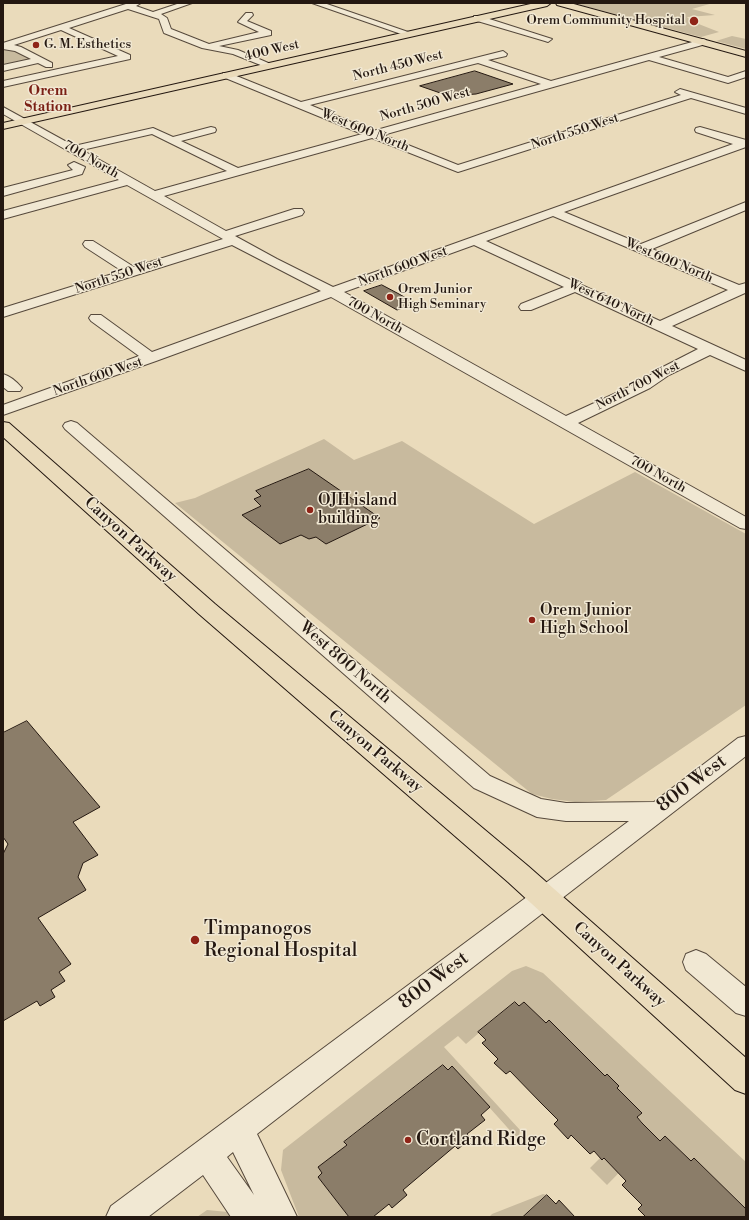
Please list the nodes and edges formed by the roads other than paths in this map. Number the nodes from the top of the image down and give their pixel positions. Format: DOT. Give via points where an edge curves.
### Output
graph roads {
  1 [pos="137,3"];
  2 [pos="188,3"];
  3 [pos="316,3"];
  4 [pos="547,3"];
  5 [pos="560,3"];
  6 [pos="128,6"];
  7 [pos="154,14"];
  8 [pos="249,15"];
  9 [pos="477,18"];
  10 [pos="61,27"];
  11 [pos="407,34"];
  12 [pos="548,39"];
  13 [pos="703,42"];
  14 [pos="3,46"];
  15 [pos="205,46"];
  16 [pos="503,54"];
  17 [pos="746,54"];
  18 [pos="649,57"];
  19 [pos="39,60"];
  20 [pos="478,60"];
  21 [pos="49,65"];
  22 [pos="268,65"];
  23 [pos="3,68"];
  24 [pos="746,74"];
  25 [pos="226,75"];
  26 [pos="3,84"];
  27 [pos="550,84"];
  28 [pos="671,89"];
  29 [pos="692,95"];
  30 [pos="300,105"];
  31 [pos="3,110"];
  32 [pos="746,111"];
  33 [pos="23,121"];
  34 [pos="3,126"];
  35 [pos="211,130"];
  36 [pos="700,130"];
  37 [pos="373,134"];
  38 [pos="172,140"];
  39 [pos="743,146"];
  40 [pos="73,149"];
  41 [pos="92,160"];
  42 [pos="458,169"];
  43 [pos="237,172"];
  44 [pos="129,181"];
  45 [pos="3,192"];
  46 [pos="155,195"];
  47 [pos="746,206"];
  48 [pos="298,212"];
  49 [pos="555,213"];
  50 [pos="3,215"];
  51 [pos="230,237"];
  52 [pos="476,241"];
  53 [pos="89,244"];
  54 [pos="641,249"];
  55 [pos="132,272"];
  56 [pos="576,286"];
  57 [pos="743,288"];
  58 [pos="333,292"];
  59 [pos="3,300"];
  60 [pos="526,307"];
  61 [pos="9,311"];
  62 [pos="96,318"];
  63 [pos="660,326"];
  64 [pos="710,349"];
  65 [pos="151,358"];
  66 [pos="746,366"];
  67 [pos="3,410"];
  68 [pos="566,423"];
  69 [pos="71,426"];
  70 [pos="3,427"];
  71 [pos="746,524"];
  72 [pos="746,744"];
  73 [pos="656,811"];
  74 [pos="545,898"];
  75 [pos="696,962"];
  76 [pos="746,1004"];
  77 [pos="746,1079"];
  78 [pos="238,1128"];
  79 [pos="206,1153"];
  80 [pos="122,1217"];
  81 [pos="250,1217"];
  82 [pos="281,1217"];
  1 -- 6 [label="street"];
  2 -- 7 [label="street"];
  3 -- 11 [label="street"];
  4 -- 9 [label="main road, 400 West"];
  5 -- 13 [label="main road"];
  6 -- 7 [label="street"];
  6 -- 10 [label="street"];
  7 -- 15 [label="street" via="163,18 167,31"];
  8 -- 15 [label="street" via="242,22 268,33"];
  9 -- 11 [label="main road, 400 West"];
  9 -- 12 [label="street"];
  10 -- 14 [label="street"];
  10 -- 26 [label="street" via="127,57"];
  11 -- 22 [label="main road, 400 West"];
  13 -- 17 [label="main road"];
  13 -- 18 [label="street, North 500 West"];
  14 -- 19 [label="street" via="18,49"];
  15 -- 22 [label="street" via="235,52"];
  16 -- 20 [label="street, North 450 West"];
  18 -- 24 [label="street" via="728,80"];
  18 -- 27 [label="street, North 500 West"];
  19 -- 21 [label="street"];
  19 -- 23 [label="street"];
  20 -- 27 [label="street"];
  20 -- 30 [label="street, North 450 West"];
  22 -- 25 [label="main road, 400 West"];
  25 -- 30 [label="street, West 600 North"];
  25 -- 33 [label="main road, 400 West"];
  27 -- 37 [label="street, North 500 West"];
  28 -- 29 [label="street"];
  29 -- 32 [label="street"];
  29 -- 42 [label="street, North 550 West"];
  30 -- 37 [label="street, West 600 North"];
  31 -- 33 [label="street, 700 North"];
  33 -- 34 [label="main road, 400 West"];
  33 -- 40 [label="street, 700 North"];
  35 -- 38 [label="street"];
  36 -- 39 [label="street"];
  37 -- 42 [label="street, West 600 North"];
  37 -- 43 [label="street, North 500 West"];
  38 -- 40 [label="street" via="149,131"];
  38 -- 43 [label="street"];
  39 -- 49 [label="street, North 600 West"];
  40 -- 41 [label="street, 700 North"];
  41 -- 44 [label="street, 700 North"];
  41 -- 45 [label="street" via="74,165 79,168 78,172"];
  43 -- 46 [label="street, North 500 West"];
  44 -- 46 [label="street, 700 North"];
  44 -- 50 [label="street"];
  46 -- 51 [label="street, 700 North"];
  47 -- 54 [label="street"];
  48 -- 51 [label="street, North 550 West"];
  49 -- 52 [label="street, North 600 West"];
  49 -- 54 [label="street, West 600 North"];
  51 -- 55 [label="street, North 550 West"];
  51 -- 58 [label="street, 700 North" via="272,262"];
  52 -- 56 [label="street, West 640 North"];
  52 -- 58 [label="street, North 600 West"];
  53 -- 55 [label="street"];
  54 -- 57 [label="street, West 600 North"];
  55 -- 61 [label="street, North 550 West"];
  56 -- 60 [label="street"];
  56 -- 63 [label="street, West 640 North"];
  57 -- 63 [label="street"];
  58 -- 65 [label="street, North 600 West"];
  58 -- 68 [label="street, 700 North"];
  59 -- 61 [label="street"];
  62 -- 65 [label="street"];
  63 -- 64 [label="street, West 640 North"];
  64 -- 66 [label="street, West 640 North"];
  64 -- 68 [label="street, North 700 West" via="664,372 645,385"];
  65 -- 67 [label="street, North 600 West"];
  68 -- 71 [label="street, 700 North"];
  69 -- 73 [label="street, West 800 North" via="482,782 537,808 566,812"];
  70 -- 74 [label="main road, Canyon Parkway" via="207,609"];
  72 -- 73 [label="street, 800 West"];
  73 -- 74 [label="street, 800 West"];
  74 -- 77 [label="main road, Canyon Parkway"];
  74 -- 78 [label="street, 800 West"];
  75 -- 76 [label="street"];
  78 -- 79 [label="street, 800 West"];
  78 -- 82 [label="street"];
  79 -- 80 [label="street, 800 West"];
  79 -- 81 [label="street"];
}
